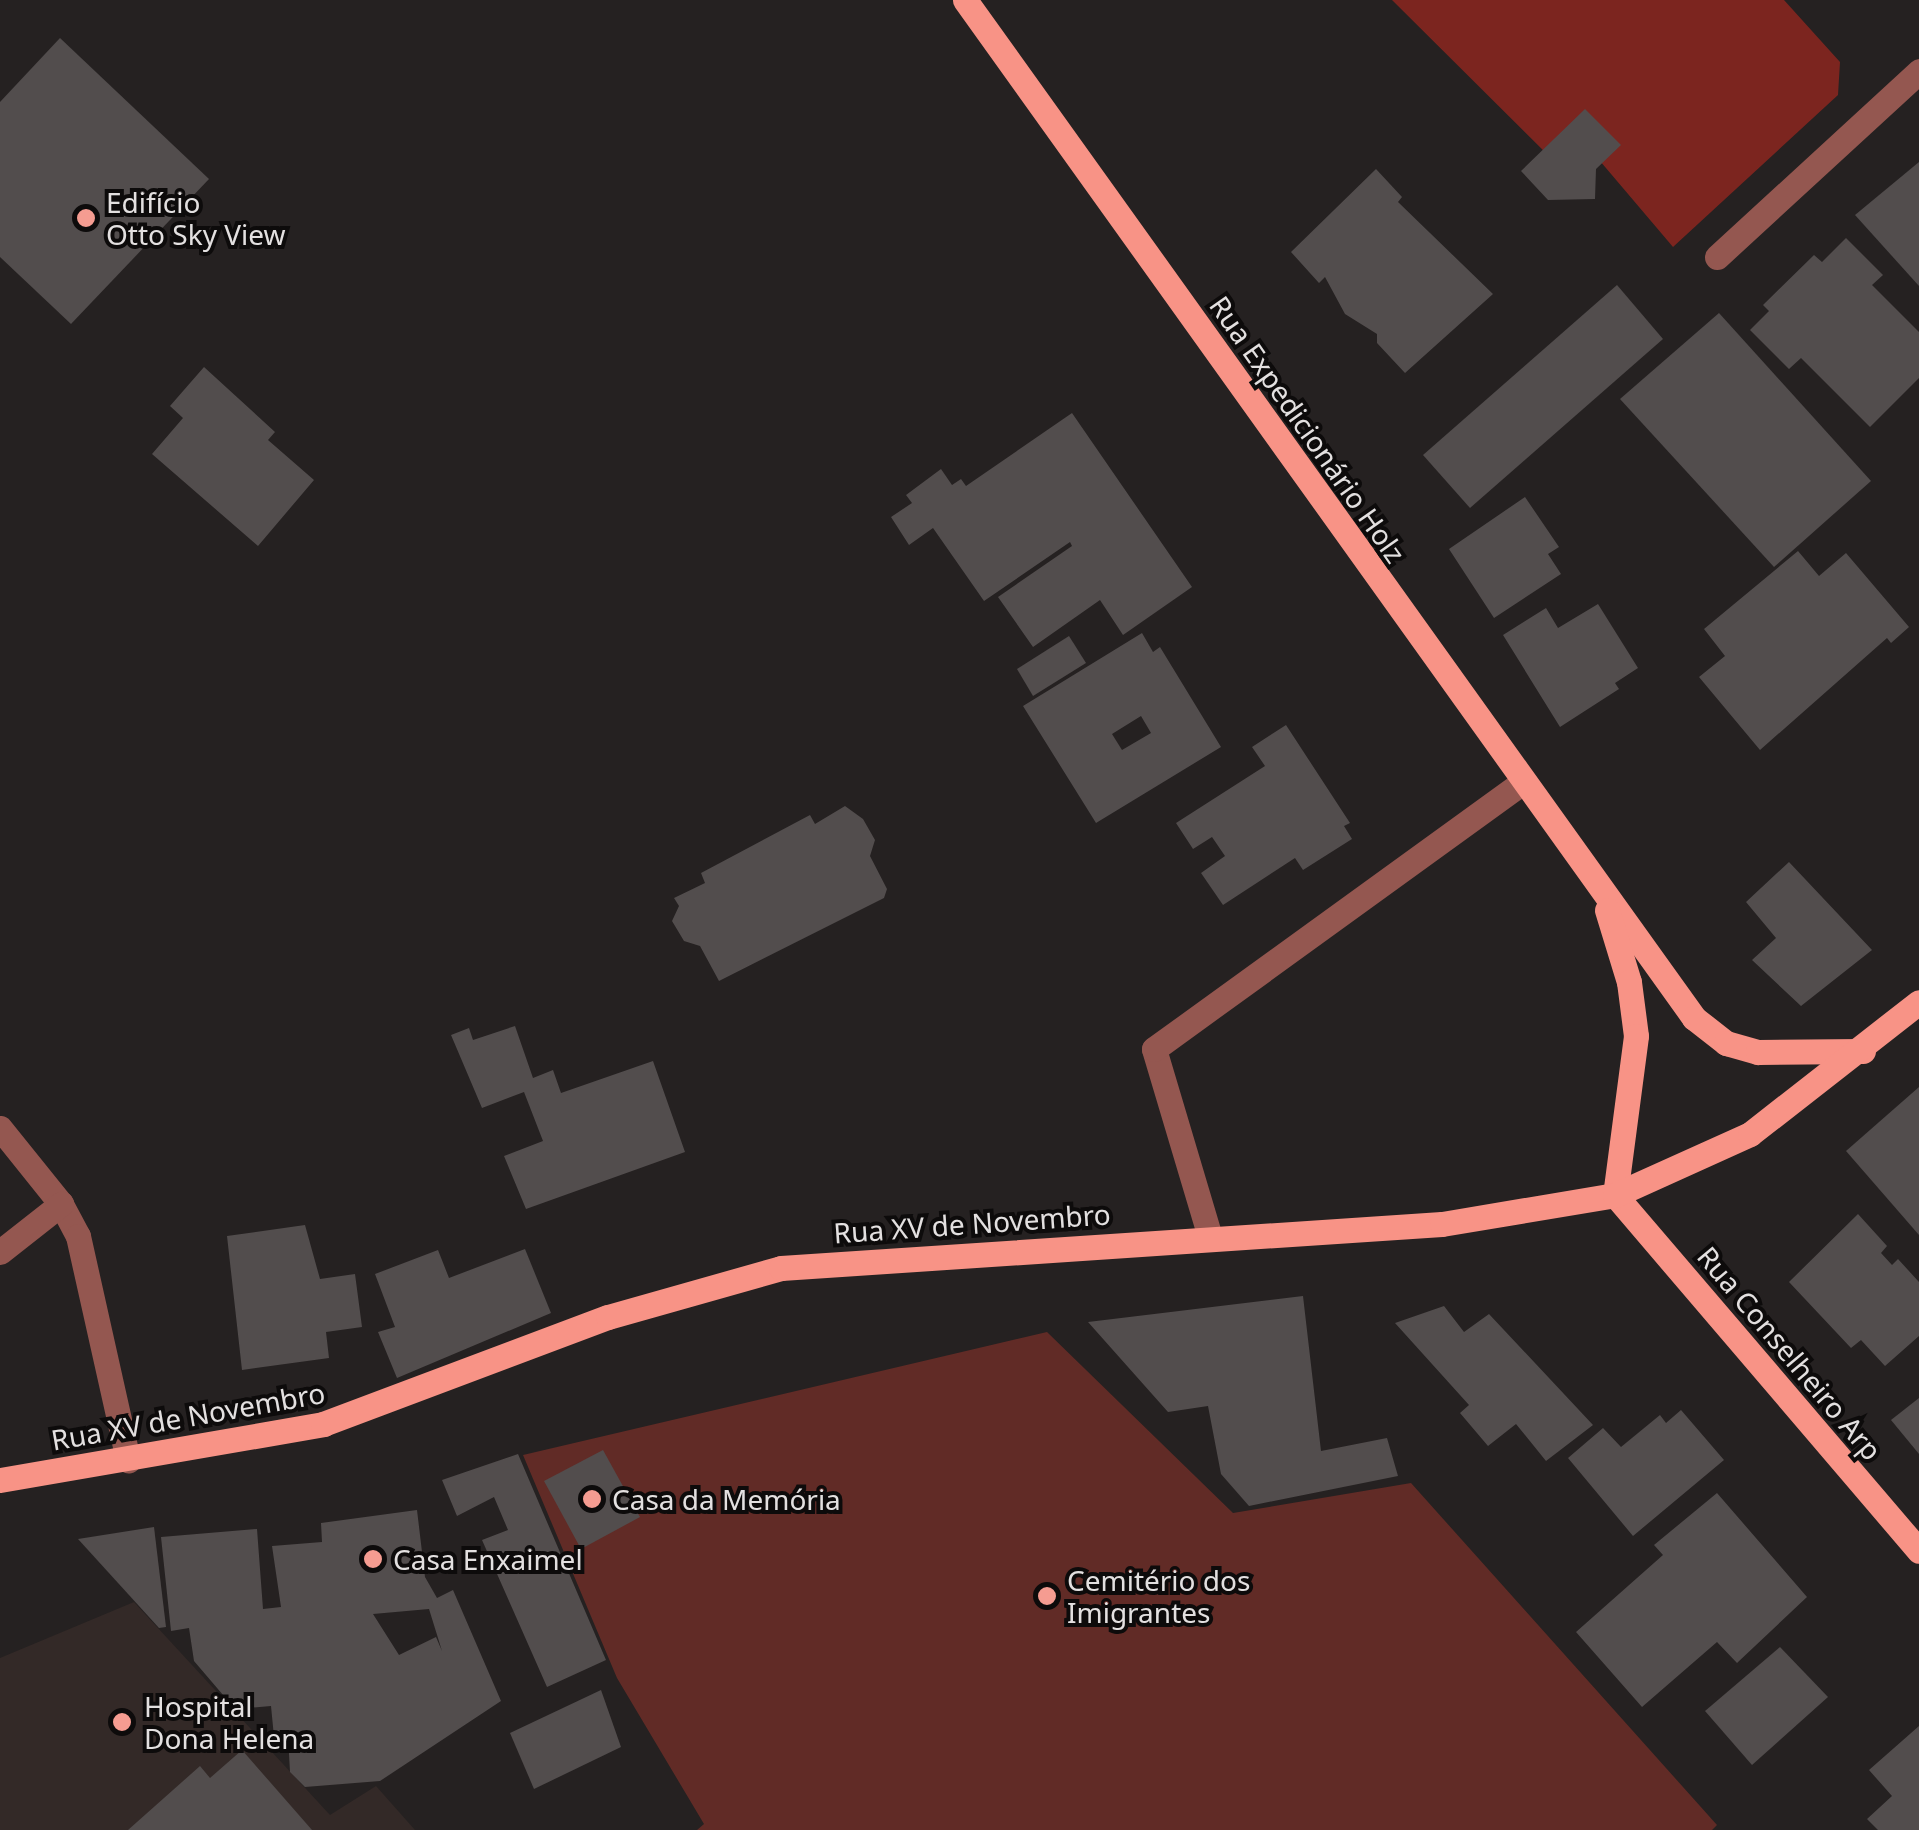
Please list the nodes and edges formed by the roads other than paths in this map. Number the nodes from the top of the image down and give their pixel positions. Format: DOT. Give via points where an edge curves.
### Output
graph roads {
  1 [pos="966,0"];
  2 [pos="1919,71"];
  3 [pos="1716,257"];
  4 [pos="1523,782"];
  5 [pos="1602,893"];
  6 [pos="1919,1002"];
  7 [pos="1862,1051"];
  8 [pos="0,1128"];
  9 [pos="1615,1195"];
  10 [pos="61,1204"];
  11 [pos="1210,1237"];
  12 [pos="0,1252"];
  13 [pos="128,1460"];
  14 [pos="0,1480"];
  15 [pos="1919,1551"];
  1 -- 4 [label="main road, Rua Expedicionário Holz"];
  2 -- 3 [label="street"];
  4 -- 5 [label="main road, Rua Expedicionário Holz"];
  4 -- 11 [label="street" via="1154,1049"];
  5 -- 7 [label="main road, Rua Expedicionário Holz" via="1694,1018 1726,1043 1758,1052"];
  5 -- 9 [label="main road, Rua Expedicionário Holz" via="1629,982 1636,1036"];
  6 -- 7 [label="main road, Rua XV de Novembro"];
  7 -- 9 [label="main road, Rua XV de Novembro" via="1750,1134"];
  8 -- 10 [label="street"];
  9 -- 11 [label="main road, Rua XV de Novembro" via="1442,1224"];
  9 -- 15 [label="main road, Rua Conselheiro Arp"];
  10 -- 12 [label="street"];
  10 -- 13 [label="street" via="86,1261"];
  11 -- 13 [label="main road, Rua XV de Novembro" via="782,1268 608,1317 322,1424"];
  13 -- 14 [label="main road, Rua XV de Novembro"];
}
